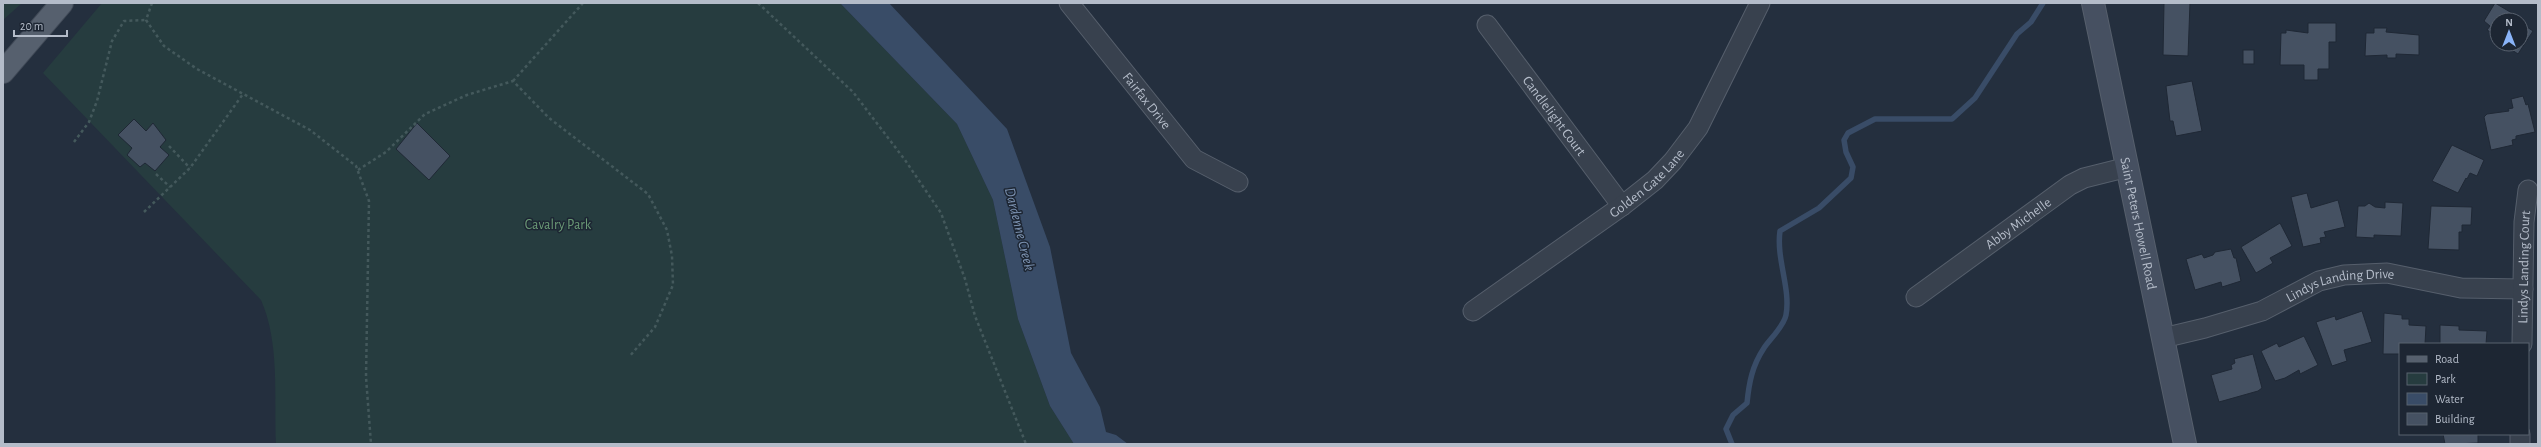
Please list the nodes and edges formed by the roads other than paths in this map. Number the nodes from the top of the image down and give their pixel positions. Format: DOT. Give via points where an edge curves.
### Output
graph roads {
  1 [pos="62,3"];
  2 [pos="1069,3"];
  3 [pos="1760,3"];
  4 [pos="2093,3"];
  5 [pos="1487,25"];
  6 [pos="3,72"];
  7 [pos="2128,167"];
  8 [pos="1238,182"];
  9 [pos="2528,190"];
  10 [pos="1622,206"];
  11 [pos="2523,289"];
  12 [pos="1916,297"];
  13 [pos="1473,311"];
  14 [pos="2163,338"];
  15 [pos="2522,343"];
  16 [pos="2185,444"];
  1 -- 6 [label="main road"];
  2 -- 8 [label="street, Fairfax Drive" via="1194,159"];
  3 -- 10 [label="street, Golden Gate Lane" via="1708,109 1688,143 1655,180"];
  4 -- 7 [label="main road, Saint Peters Howell Road"];
  5 -- 10 [label="street, Candlelight Court"];
  7 -- 12 [label="street, Abby Michelle" via="2084,178 2070,185"];
  7 -- 14 [label="main road, Saint Peters Howell Road"];
  9 -- 11 [label="street, Lindys Landing Court" via="2524,222"];
  10 -- 13 [label="street, Golden Gate Lane"];
  11 -- 14 [label="street, Lindys Landing Drive" via="2461,288 2387,273 2344,275 2319,281 2262,311"];
  11 -- 15 [label="street, Lindys Landing Court"];
  14 -- 16 [label="main road, Saint Peters Howell Road"];
}
